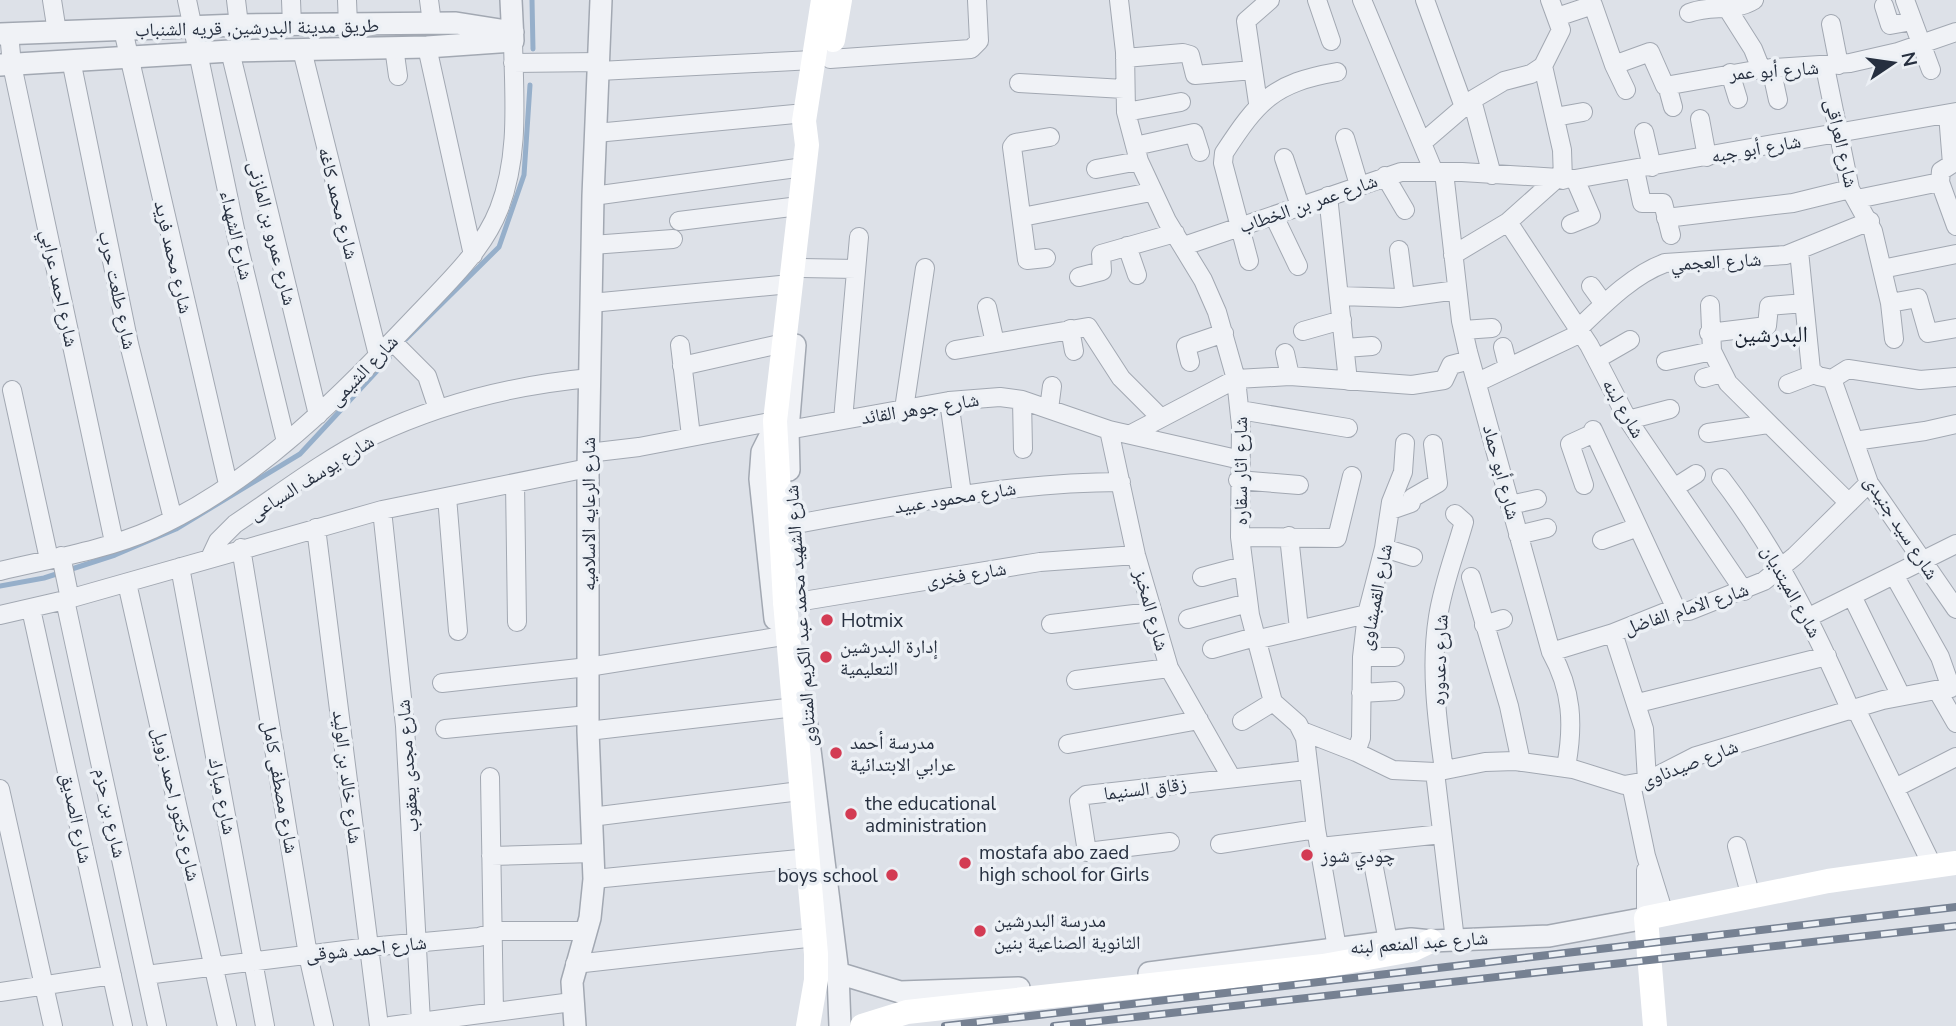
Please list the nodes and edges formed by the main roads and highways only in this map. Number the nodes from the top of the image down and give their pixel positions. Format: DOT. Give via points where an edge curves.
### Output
graph roads {
  1 [pos="823,0"];
  2 [pos="840,0"];
  3 [pos="821,60"];
  4 [pos="806,156"];
  5 [pos="1944,864"];
  6 [pos="1443,941"];
  7 [pos="1660,1015"];
  8 [pos="808,1026"];
  9 [pos="862,1026"];
  1 -- 3 [label="main road"];
  2 -- 3 [label="main road"];
  3 -- 4 [label="main road" via="805,113"];
  3 -- 4 [label="main road" via="818,126"];
  4 -- 8 [label="main road, bridge" via="779,426 816,954"];
  5 -- 7 [label="main road, شارع عبد المنعم لبنه" via="1828,881 1655,916"];
  6 -- 9 [label="main road" via="1412,950 907,1012"];
}
